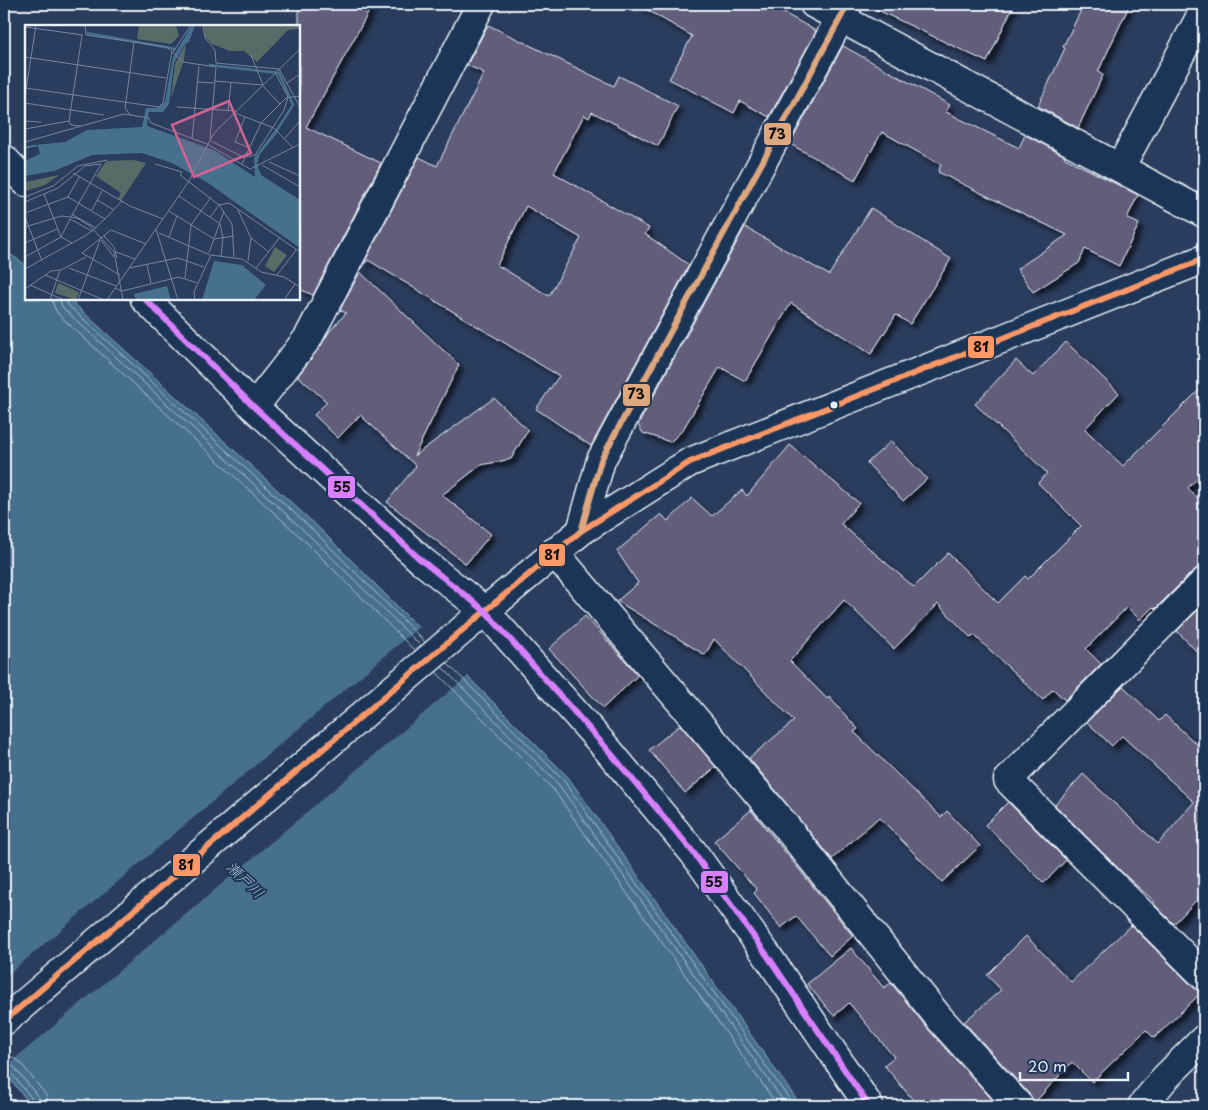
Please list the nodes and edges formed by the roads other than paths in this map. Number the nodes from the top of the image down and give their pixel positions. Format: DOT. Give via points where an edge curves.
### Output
graph roads {
  1 [pos="481,4"];
  2 [pos="814,4"];
  3 [pos="844,10"];
  4 [pos="1204,10"];
  5 [pos="4,159"];
  6 [pos="1120,168"];
  7 [pos="25,181"];
  8 [pos="1204,213"];
  9 [pos="1204,259"];
  10 [pos="146,300"];
  11 [pos="254,407"];
  12 [pos="581,531"];
  13 [pos="554,552"];
  14 [pos="1204,582"];
  15 [pos="476,619"];
  16 [pos="1204,976"];
  17 [pos="4,1021"];
  18 [pos="1204,1039"];
  19 [pos="869,1106"];
  20 [pos="1019,1106"];
  21 [pos="1142,1106"];
  1 -- 11 [label="street" via="308,338"];
  2 -- 3 [label="street"];
  3 -- 6 [label="street"];
  3 -- 12 [label="street" via="601,460"];
  4 -- 6 [label="street"];
  5 -- 7 [label="street"];
  6 -- 8 [label="street"];
  9 -- 12 [label="street" via="690,462"];
  10 -- 11 [label="street"];
  11 -- 15 [label="street" via="421,560"];
  12 -- 13 [label="street"];
  13 -- 15 [label="street"];
  13 -- 20 [label="street" via="783,823 940,1019"];
  14 -- 16 [label="street" via="1008,780"];
  15 -- 17 [label="street"];
  15 -- 19 [label="street" via="608,750 693,852"];
  18 -- 21 [label="street"];
}
